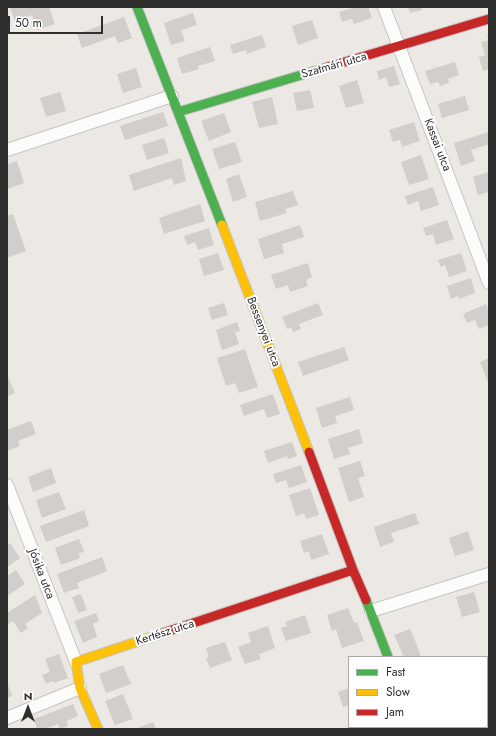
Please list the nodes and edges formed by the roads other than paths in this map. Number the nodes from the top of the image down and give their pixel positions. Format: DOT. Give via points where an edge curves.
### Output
graph roads {
  1 [pos="137,7"];
  2 [pos="384,7"];
  3 [pos="489,19"];
  4 [pos="400,47"];
  5 [pos="172,96"];
  6 [pos="178,112"];
  7 [pos="7,150"];
  8 [pos="489,283"];
  9 [pos="7,485"];
  10 [pos="354,570"];
  11 [pos="489,574"];
  12 [pos="371,611"];
  13 [pos="388,656"];
  14 [pos="76,662"];
  15 [pos="80,688"];
  16 [pos="7,718"];
  17 [pos="98,729"];
  1 -- 5 [label="street, Bessenyei utca"];
  2 -- 4 [label="street, Kassai utca"];
  3 -- 4 [label="street, Szatmári utca"];
  4 -- 6 [label="street, Szatmári utca"];
  4 -- 8 [label="street, Kassai utca"];
  5 -- 6 [label="street, Bessenyei utca"];
  5 -- 7 [label="street"];
  6 -- 10 [label="street, Bessenyei utca"];
  9 -- 14 [label="street, Jósika utca"];
  10 -- 12 [label="street, Bessenyei utca"];
  10 -- 14 [label="street, Kertész utca"];
  11 -- 12 [label="street"];
  12 -- 13 [label="street, Bessenyei utca"];
  14 -- 15 [label="street"];
  15 -- 16 [label="street"];
  15 -- 17 [label="street"];
}
